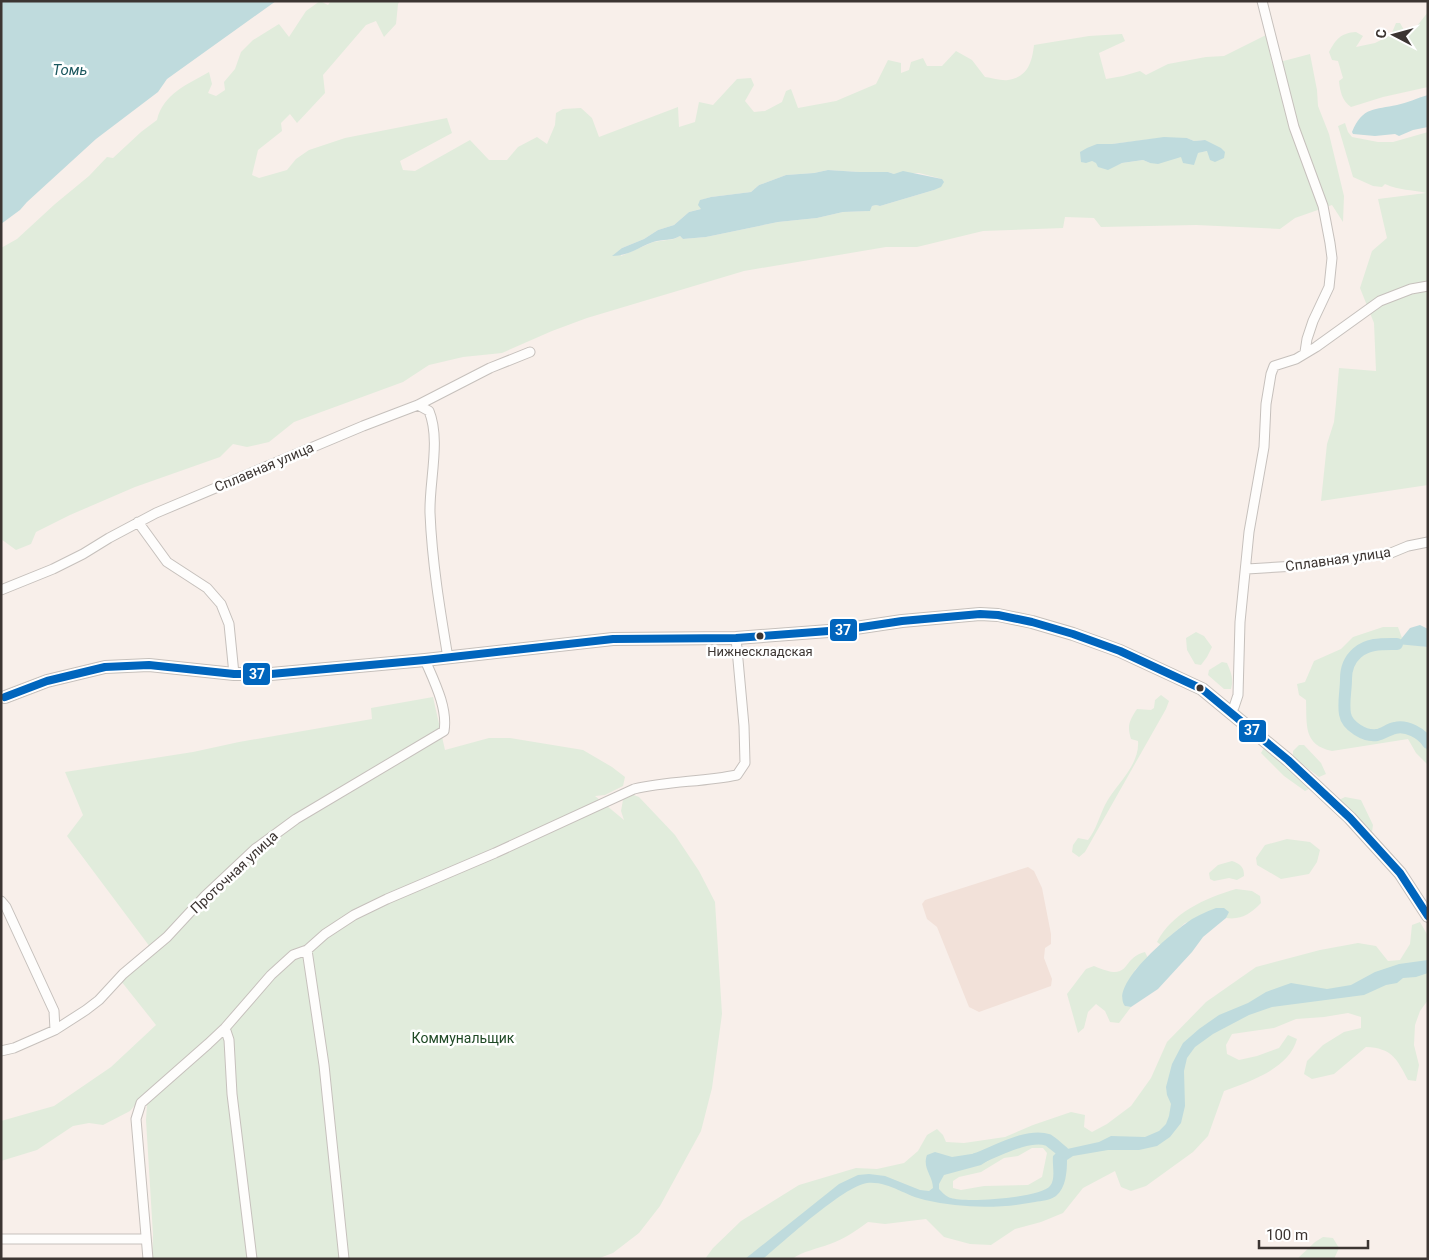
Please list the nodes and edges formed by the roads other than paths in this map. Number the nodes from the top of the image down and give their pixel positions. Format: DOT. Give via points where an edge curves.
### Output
graph roads {
  1 [pos="1262,1"];
  2 [pos="1428,286"];
  3 [pos="530,352"];
  4 [pos="1305,352"];
  5 [pos="418,405"];
  6 [pos="138,522"];
  7 [pos="1428,542"];
  8 [pos="1247,569"];
  9 [pos="1,590"];
  10 [pos="736,638"];
  11 [pos="448,658"];
  12 [pos="425,660"];
  13 [pos="234,674"];
  14 [pos="2,697"];
  15 [pos="1231,712"];
  16 [pos="1,901"];
  17 [pos="1428,916"];
  18 [pos="307,950"];
  19 [pos="225,1028"];
  20 [pos="55,1030"];
  21 [pos="1,1051"];
  22 [pos="1,1239"];
  23 [pos="146,1239"];
  24 [pos="148,1259"];
  25 [pos="252,1259"];
  26 [pos="344,1259"];
  1 -- 4 [label="street" via="1294,127 1323,206 1332,258 1329,287 1313,321"];
  2 -- 4 [label="street" via="1380,301"];
  3 -- 5 [label="street, Сплавная улица" via="490,368"];
  4 -- 8 [label="street" via="1296,359 1274,366 1271,374 1264,447 1249,532"];
  5 -- 6 [label="street, Сплавная улица"];
  5 -- 11 [label="street" via="429,411 434,434 431,535"];
  6 -- 9 [label="street, Сплавная улица" via="53,569"];
  6 -- 13 [label="street" via="167,562 206,588 220,604 229,624"];
  7 -- 8 [label="street, Сплавная улица" via="1391,553"];
  8 -- 15 [label="street" via="1240,622 1238,695"];
  10 -- 11 [label="street" via="613,639"];
  10 -- 15 [label="street" via="842,630 971,614 998,615 1032,622 1120,651 1202,689"];
  10 -- 18 [label="street" via="745,763 737,775 648,786 618,796 362,911 325,934"];
  11 -- 12 [label="street"];
  12 -- 13 [label="street" via="271,674"];
  12 -- 20 [label="street, Проточная улица" via="444,715 444,731 279,830 212,889 167,937 123,974 99,1000"];
  13 -- 14 [label="street" via="149,665 105,667 47,680"];
  15 -- 17 [label="street" via="1350,818 1400,873"];
  16 -- 20 [label="street" via="54,1011"];
  18 -- 19 [label="street" via="293,955 270,975"];
  18 -- 26 [label="street" via="324,1065"];
  19 -- 23 [label="street" via="141,1103 137,1112"];
  19 -- 25 [label="street"];
  20 -- 21 [label="street, Проточная улица"];
  22 -- 23 [label="street"];
  23 -- 24 [label="street"];
}
